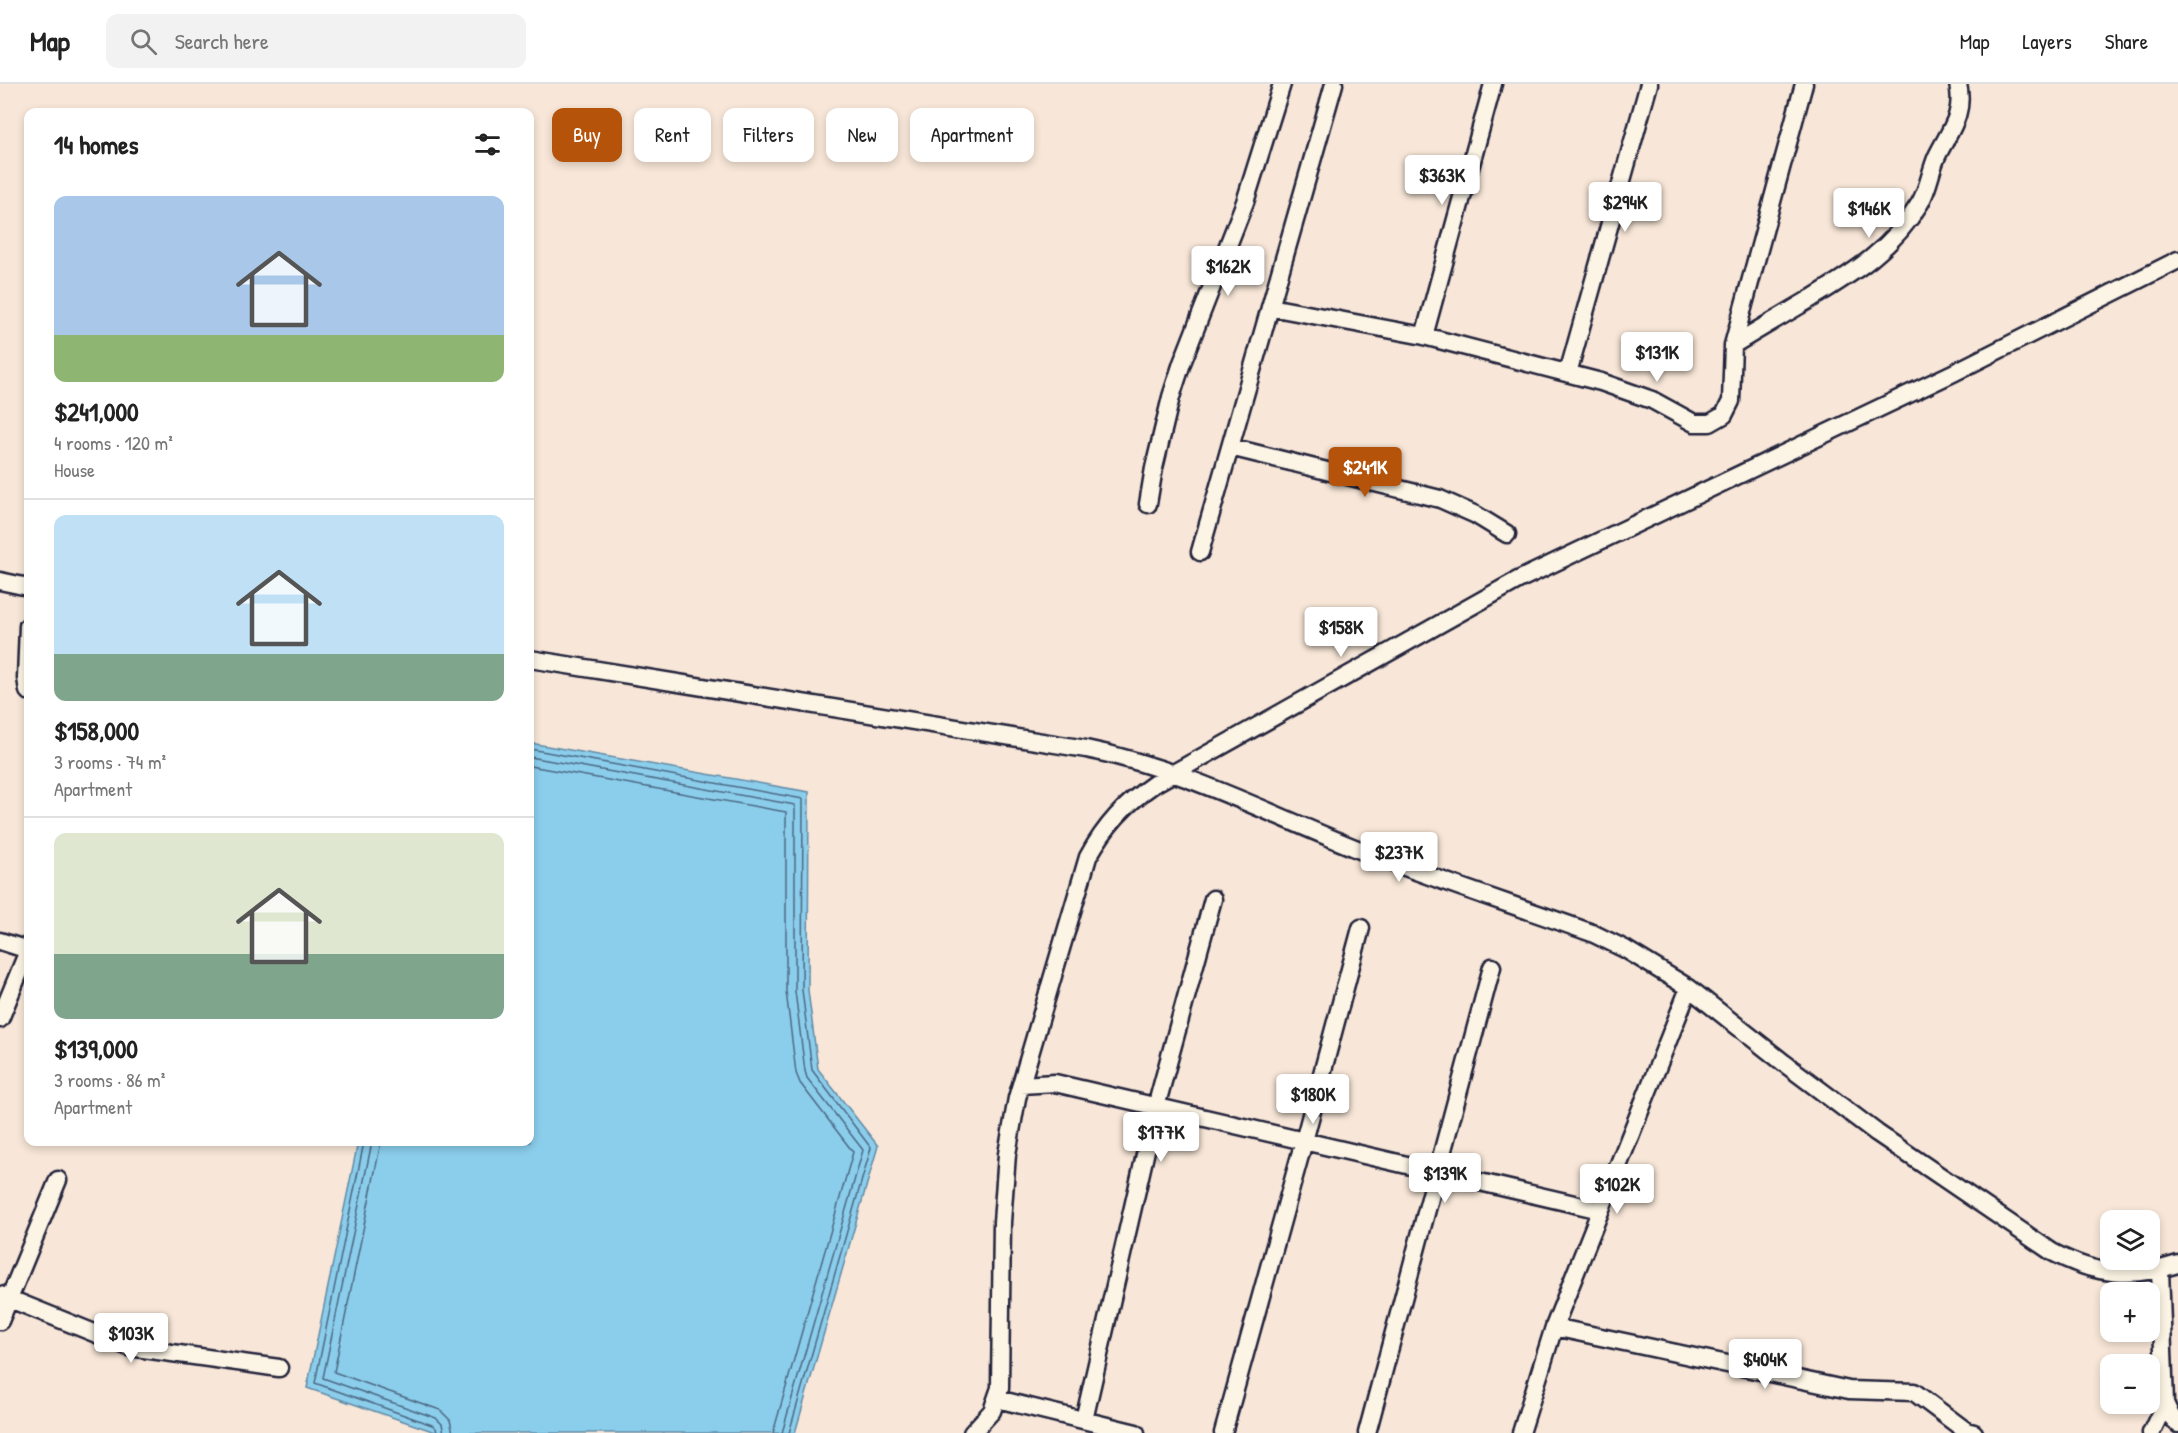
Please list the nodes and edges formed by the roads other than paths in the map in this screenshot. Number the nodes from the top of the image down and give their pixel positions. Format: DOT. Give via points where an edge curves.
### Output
graph roads {
  1 [pos="1282,84"];
  2 [pos="1334,84"];
  3 [pos="1493,84"];
  4 [pos="1649,84"];
  5 [pos="1804,84"];
  6 [pos="1958,84"];
  7 [pos="2178,260"];
  8 [pos="1270,307"];
  9 [pos="1424,336"];
  10 [pos="1733,345"];
  11 [pos="1568,373"];
  12 [pos="1230,447"];
  13 [pos="1148,504"];
  14 [pos="1507,534"];
  15 [pos="1200,552"];
  16 [pos="0,581"];
  17 [pos="24,586"];
  18 [pos="534,660"];
  19 [pos="1174,773"];
  20 [pos="1213,899"];
  21 [pos="1361,928"];
  22 [pos="0,941"];
  23 [pos="24,950"];
  24 [pos="24,961"];
  25 [pos="1492,967"];
  26 [pos="1689,988"];
  27 [pos="0,1020"];
  28 [pos="1021,1085"];
  29 [pos="1156,1107"];
  30 [pos="1304,1141"];
  31 [pos="1436,1172"];
  32 [pos="58,1180"];
  33 [pos="1600,1210"];
  34 [pos="2178,1264"];
  35 [pos="2160,1270"];
  36 [pos="5,1297"];
  37 [pos="0,1321"];
  38 [pos="1554,1327"];
  39 [pos="279,1368"];
  40 [pos="997,1399"];
  41 [pos="2165,1403"];
  42 [pos="1084,1420"];
  43 [pos="2178,1424"];
  44 [pos="972,1433"];
  45 [pos="1136,1433"];
  46 [pos="1223,1433"];
  47 [pos="1367,1433"];
  48 [pos="1521,1433"];
  49 [pos="1974,1433"];
  50 [pos="2151,1433"];
  1 -- 13 [label="street" via="1245,202 1171,397"];
  2 -- 8 [label="street"];
  3 -- 9 [label="street"];
  4 -- 11 [label="street"];
  5 -- 10 [label="street"];
  6 -- 10 [label="street" via="1954,127 1935,160 1920,202 1894,239 1859,270"];
  7 -- 19 [label="street" via="1953,373 1518,580"];
  8 -- 9 [label="street"];
  8 -- 12 [label="street"];
  9 -- 11 [label="street"];
  10 -- 11 [label="street" via="1731,401 1724,415 1710,423 1694,423 1627,389"];
  12 -- 14 [label="street" via="1440,499"];
  12 -- 15 [label="street"];
  16 -- 17 [label="street"];
  18 -- 19 [label="street" via="1086,749"];
  19 -- 26 [label="street" via="1361,851 1592,933"];
  19 -- 28 [label="street" via="1154,783 1121,810 1088,857"];
  20 -- 29 [label="street"];
  21 -- 30 [label="street"];
  22 -- 23 [label="street"];
  24 -- 27 [label="street"];
  25 -- 31 [label="street"];
  26 -- 33 [label="street"];
  26 -- 35 [label="street" via="1877,1133 2052,1252 2104,1272"];
  28 -- 29 [label="street" via="1054,1083"];
  28 -- 40 [label="street" via="1012,1119 1003,1188 1002,1376"];
  29 -- 30 [label="street"];
  29 -- 42 [label="street"];
  30 -- 31 [label="street"];
  30 -- 46 [label="street"];
  31 -- 33 [label="street"];
  31 -- 47 [label="street"];
  32 -- 36 [label="street"];
  33 -- 38 [label="street"];
  34 -- 35 [label="street"];
  35 -- 41 [label="street"];
  36 -- 37 [label="street"];
  36 -- 39 [label="street" via="129,1347"];
  38 -- 48 [label="street"];
  38 -- 49 [label="street" via="1849,1390 1914,1392"];
  40 -- 42 [label="street"];
  40 -- 44 [label="street"];
  41 -- 43 [label="street"];
  41 -- 50 [label="street"];
  42 -- 45 [label="street"];
}
